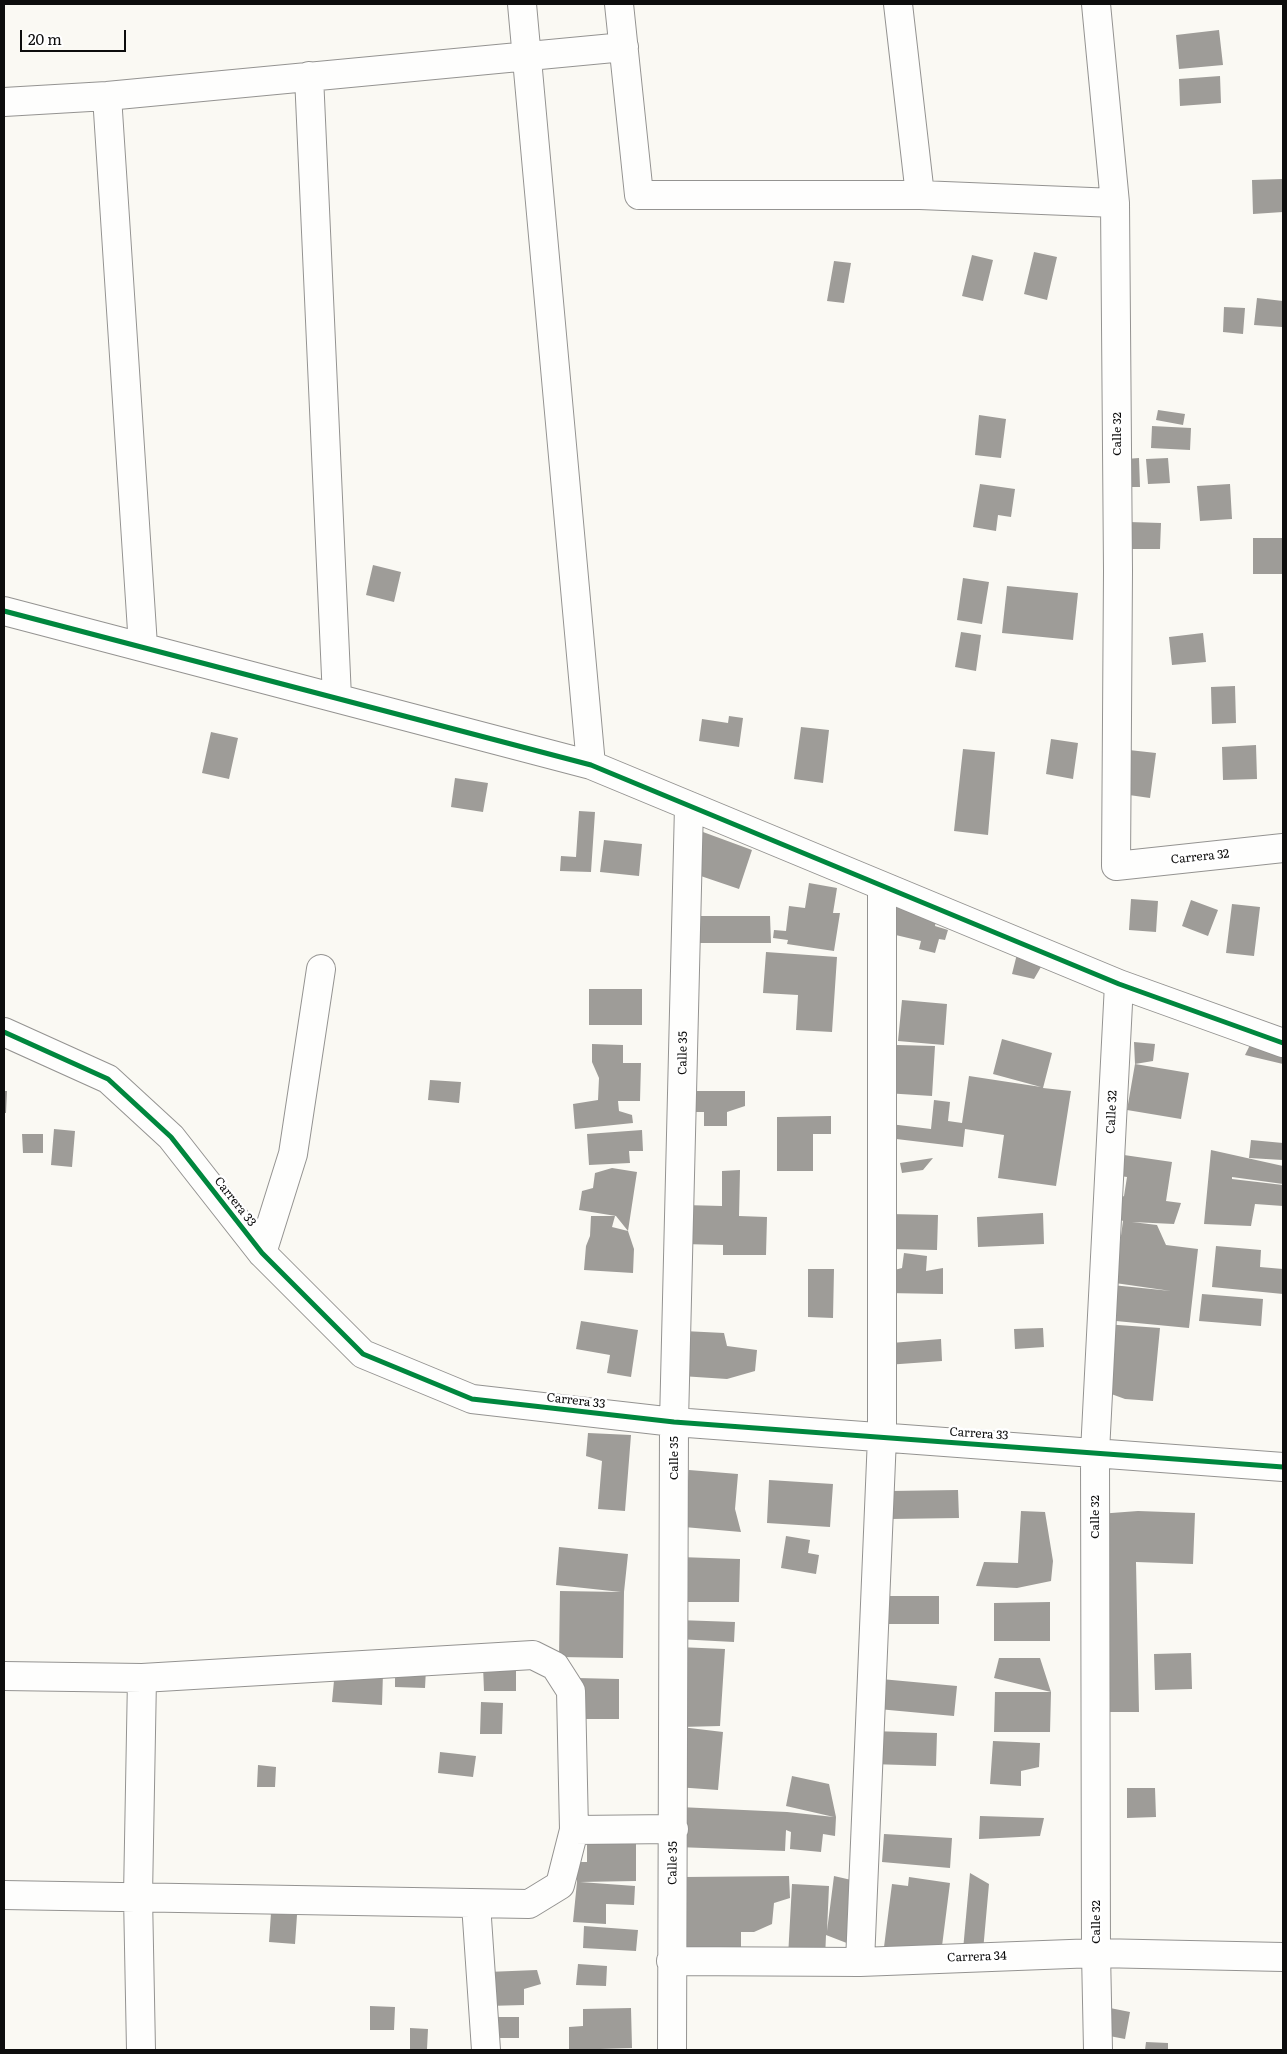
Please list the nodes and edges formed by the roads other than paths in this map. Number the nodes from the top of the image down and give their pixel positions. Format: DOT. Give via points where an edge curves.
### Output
graph roads {
  1 [pos="522,4"];
  2 [pos="619,4"];
  3 [pos="898,4"];
  4 [pos="1096,4"];
  5 [pos="624,47"];
  6 [pos="537,56"];
  7 [pos="310,76"];
  8 [pos="108,96"];
  9 [pos="4,102"];
  10 [pos="920,195"];
  11 [pos="1115,203"];
  12 [pos="4,611"];
  13 [pos="143,646"];
  14 [pos="337,698"];
  15 [pos="591,765"];
  16 [pos="689,806"];
  17 [pos="1283,848"];
  18 [pos="1116,866"];
  19 [pos="882,886"];
  20 [pos="322,969"];
  21 [pos="1118,984"];
  22 [pos="4,1032"];
  23 [pos="1283,1043"];
  24 [pos="262,1253"];
  25 [pos="674,1422"];
  26 [pos="882,1437"];
  27 [pos="1095,1452"];
  28 [pos="1283,1467"];
  29 [pos="4,1676"];
  30 [pos="142,1678"];
  31 [pos="674,1829"];
  32 [pos="574,1830"];
  33 [pos="4,1896"];
  34 [pos="138,1896"];
  35 [pos="476,1904"];
  36 [pos="1096,1953"];
  37 [pos="1283,1957"];
  38 [pos="672,1961"];
  39 [pos="860,1962"];
  40 [pos="141,2050"];
  41 [pos="486,2050"];
  42 [pos="672,2050"];
  43 [pos="1098,2050"];
  1 -- 6 [label="street"];
  2 -- 5 [label="street"];
  3 -- 10 [label="street"];
  4 -- 11 [label="street, Calle 32"];
  5 -- 6 [label="street"];
  5 -- 10 [label="street" via="638,195"];
  6 -- 7 [label="street"];
  6 -- 15 [label="street"];
  7 -- 8 [label="street"];
  7 -- 14 [label="street"];
  8 -- 9 [label="street"];
  8 -- 13 [label="street"];
  10 -- 11 [label="street"];
  11 -- 18 [label="street, Calle 32"];
  12 -- 13 [label="street"];
  13 -- 14 [label="street"];
  14 -- 15 [label="street"];
  15 -- 16 [label="street"];
  16 -- 19 [label="street"];
  16 -- 25 [label="street, Calle 35"];
  17 -- 18 [label="street, Carrera 32"];
  19 -- 21 [label="street"];
  19 -- 26 [label="street"];
  20 -- 24 [label="street" via="293,1154"];
  21 -- 23 [label="street"];
  21 -- 27 [label="street, Calle 32"];
  22 -- 24 [label="street, Carrera 33" via="108,1079 171,1137"];
  24 -- 25 [label="street, Carrera 33" via="363,1354 472,1398"];
  25 -- 26 [label="street, Carrera 33"];
  25 -- 31 [label="street, Calle 35"];
  26 -- 27 [label="street, Carrera 33"];
  26 -- 39 [label="street"];
  27 -- 28 [label="street, Carrera 33"];
  27 -- 36 [label="street, Calle 32"];
  29 -- 30 [label="street"];
  30 -- 32 [label="street" via="532,1655 555,1666 571,1691"];
  30 -- 34 [label="street"];
  31 -- 32 [label="street"];
  31 -- 38 [label="street, Calle 35"];
  32 -- 35 [label="street" via="560,1885 529,1904"];
  33 -- 34 [label="street"];
  34 -- 35 [label="street"];
  34 -- 40 [label="street"];
  35 -- 41 [label="street"];
  36 -- 37 [label="street, Carrera 34"];
  36 -- 39 [label="street, Carrera 34"];
  36 -- 43 [label="street, Calle 32"];
  38 -- 39 [label="street, Carrera 34"];
  38 -- 42 [label="street, Calle 35"];
}
